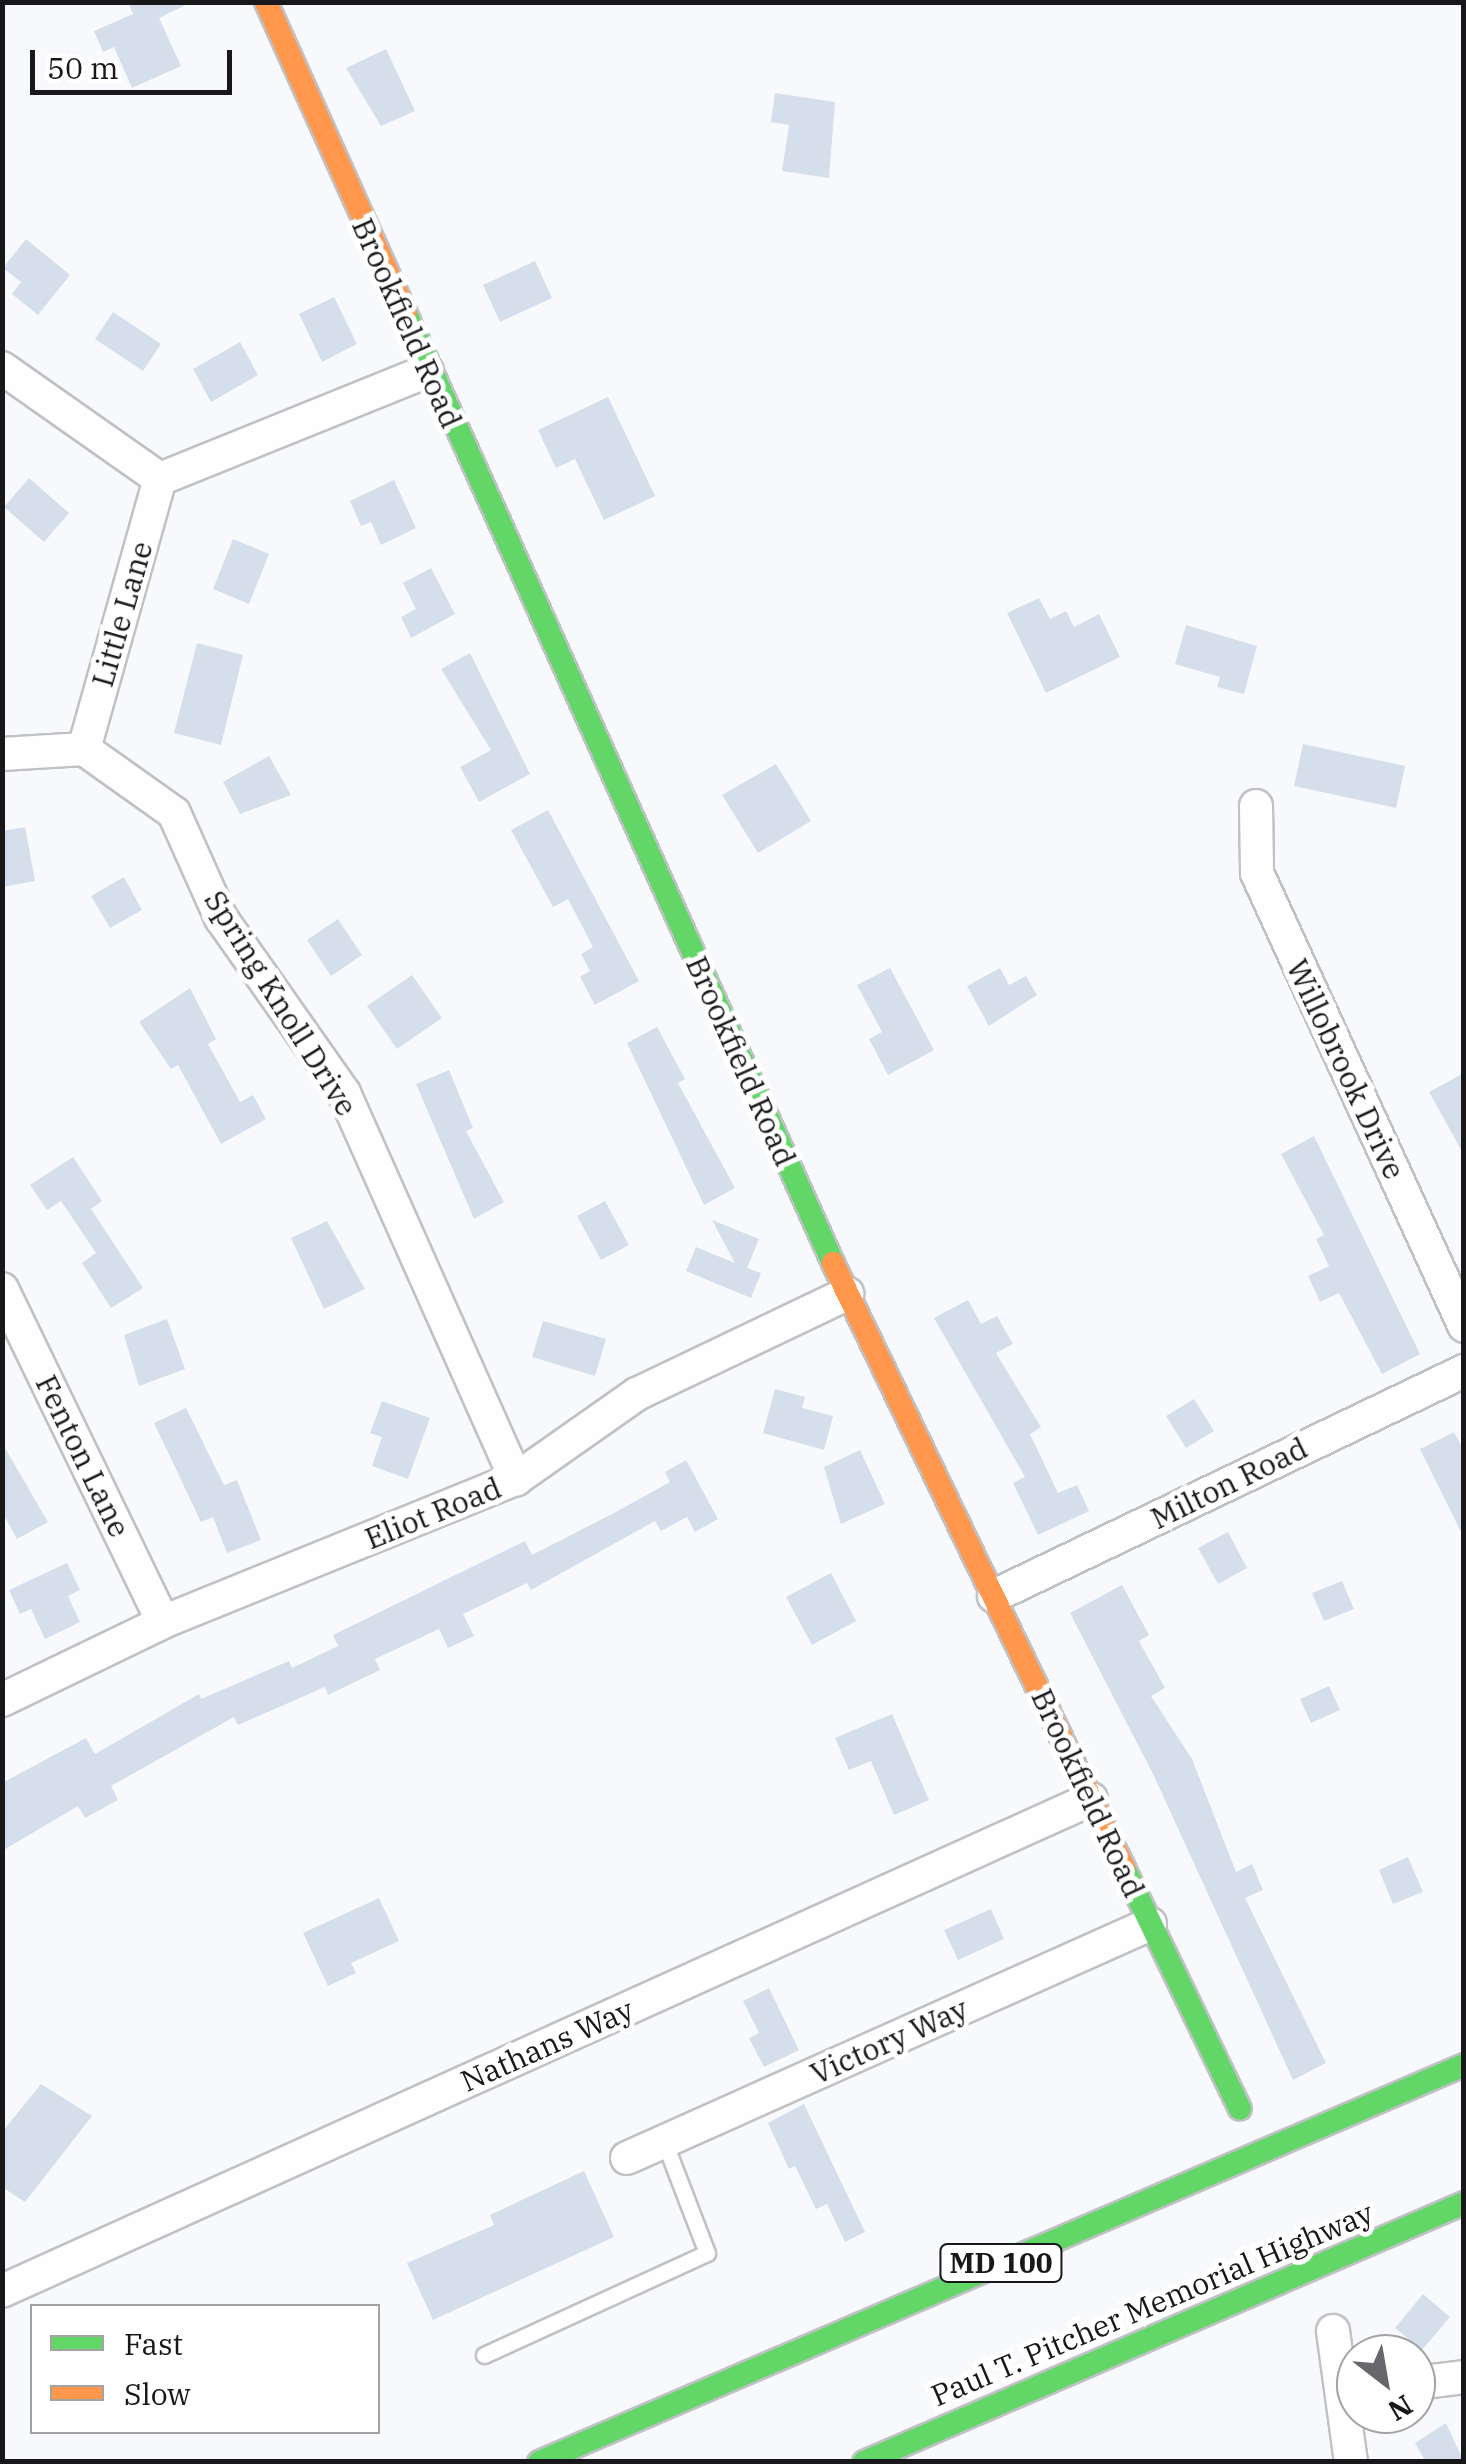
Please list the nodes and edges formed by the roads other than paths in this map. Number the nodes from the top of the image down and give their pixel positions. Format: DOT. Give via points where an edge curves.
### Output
graph roads {
  1 [pos="266,2"];
  2 [pos="2,368"];
  3 [pos="427,370"];
  4 [pos="160,479"];
  5 [pos="84,749"];
  6 [pos="2,754"];
  7 [pos="1256,806"];
  8 [pos="2,1289"];
  9 [pos="847,1294"];
  10 [pos="1464,1326"];
  11 [pos="1464,1371"];
  12 [pos="516,1479"];
  13 [pos="994,1596"];
  14 [pos="163,1622"];
  15 [pos="2,1700"];
  16 [pos="1091,1800"];
  17 [pos="1150,1924"];
  18 [pos="1464,2065"];
  19 [pos="1240,2109"];
  20 [pos="664,2141"];
  21 [pos="627,2158"];
  22 [pos="1464,2202"];
  23 [pos="2,2291"];
  24 [pos="1333,2331"];
  25 [pos="1336,2342"];
  26 [pos="484,2355"];
  27 [pos="1464,2377"];
  28 [pos="1436,2380"];
  29 [pos="1351,2434"];
  30 [pos="539,2462"];
  31 [pos="864,2462"];
  32 [pos="1352,2462"];
  1 -- 3 [label="main road, Brookfield Road"];
  2 -- 4 [label="street"];
  3 -- 4 [label="street"];
  3 -- 9 [label="main road, Brookfield Road"];
  4 -- 5 [label="street, Little Lane"];
  5 -- 6 [label="street"];
  5 -- 12 [label="street, Spring Knoll Drive" via="174,813 221,918 344,1092"];
  7 -- 10 [label="street, Willobrook Drive" via="1257,874"];
  8 -- 14 [label="street, Fenton Lane"];
  9 -- 12 [label="street, Eliot Road" via="638,1394"];
  9 -- 13 [label="main road, Brookfield Road"];
  11 -- 13 [label="street, Milton Road"];
  12 -- 14 [label="street, Eliot Road"];
  13 -- 16 [label="main road, Brookfield Road"];
  14 -- 15 [label="street, Eliot Road"];
  16 -- 17 [label="main road, Brookfield Road"];
  16 -- 23 [label="street, Nathans Way"];
  17 -- 19 [label="main road, Brookfield Road"];
  17 -- 20 [label="street, Victory Way"];
  18 -- 30 [label="main road, MD 100"];
  20 -- 21 [label="street, Victory Way"];
  20 -- 26 [label="lane" via="707,2253"];
  22 -- 31 [label="main road, Paul T. Pitcher Memorial Highway"];
  24 -- 25 [label="street"];
  27 -- 28 [label="street"];
  29 -- 32 [label="street"];
}
